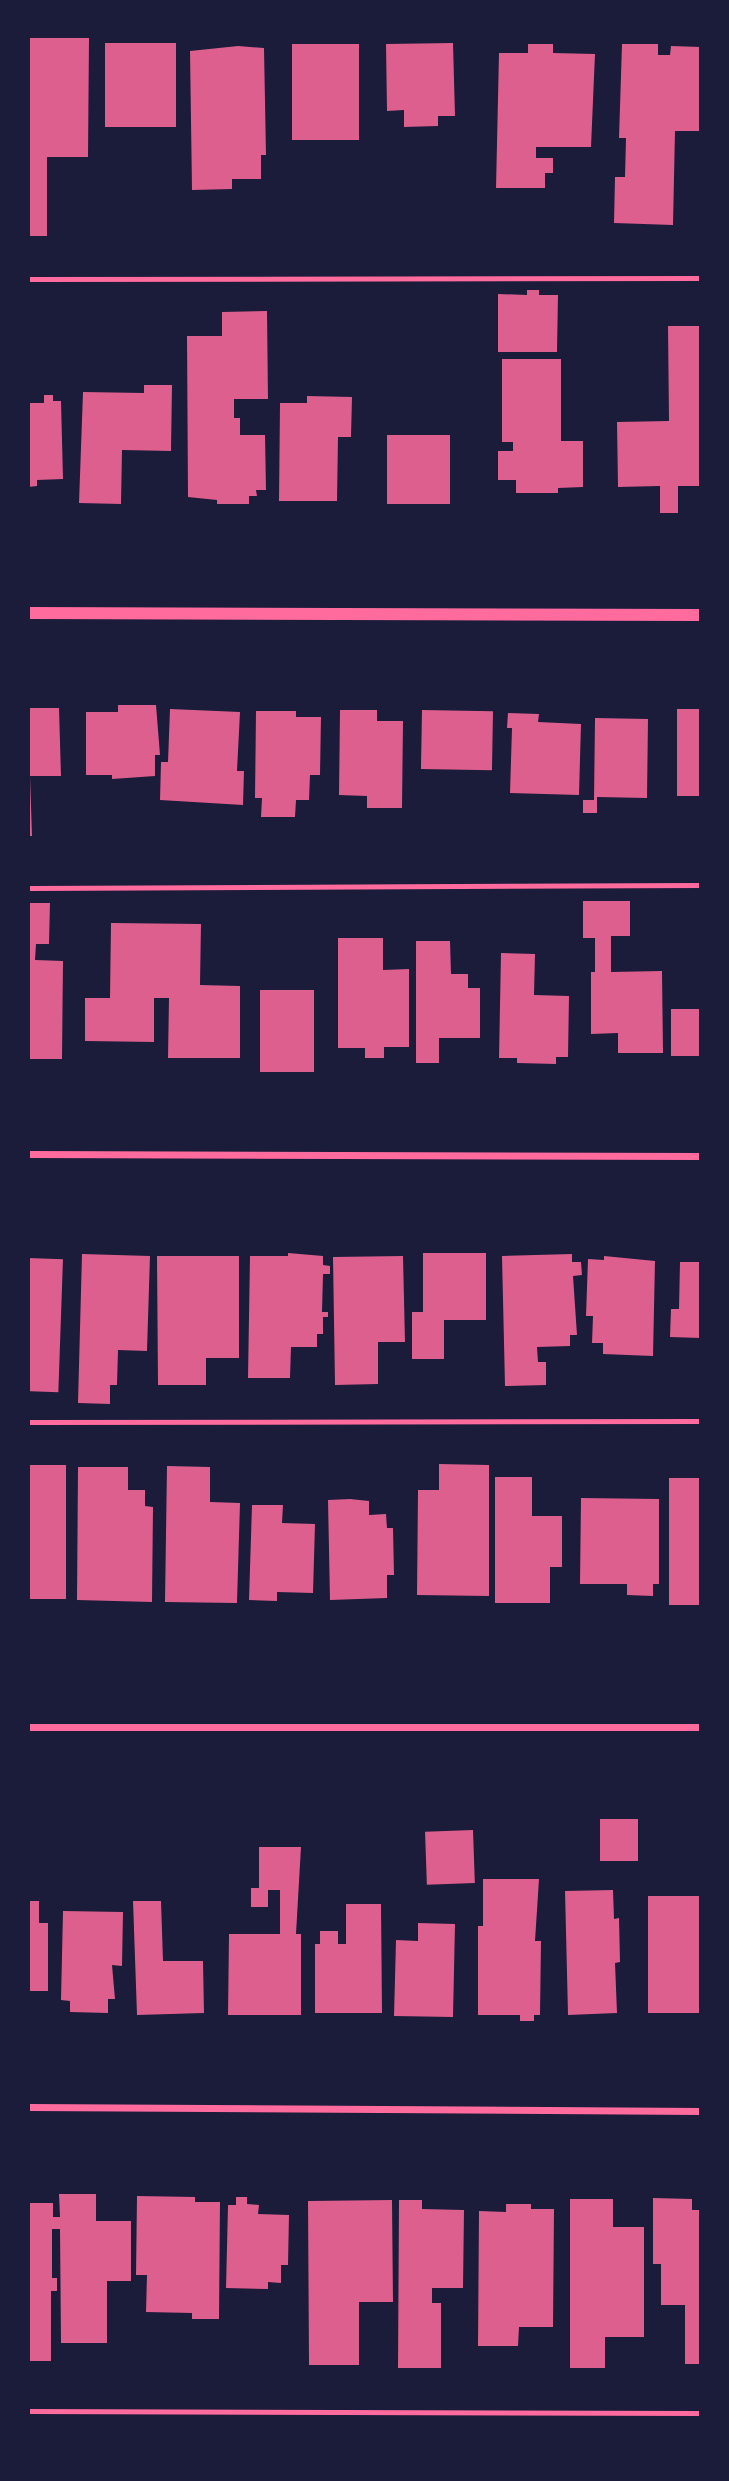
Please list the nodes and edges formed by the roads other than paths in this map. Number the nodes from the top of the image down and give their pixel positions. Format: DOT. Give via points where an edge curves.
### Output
graph roads {
  1 [pos="701,278"];
  2 [pos="28,279"];
  3 [pos="28,613"];
  4 [pos="701,615"];
  5 [pos="701,885"];
  6 [pos="28,888"];
  7 [pos="28,1154"];
  8 [pos="701,1156"];
  9 [pos="701,1421"];
  10 [pos="28,1422"];
  11 [pos="28,1727"];
  12 [pos="701,1727"];
  13 [pos="28,2106"];
  14 [pos="701,2111"];
  15 [pos="28,2411"];
  16 [pos="701,2413"];
  1 -- 2 [label="lane"];
  3 -- 4 [label="street"];
  5 -- 6 [label="lane"];
  7 -- 8 [label="street"];
  9 -- 10 [label="lane"];
  11 -- 12 [label="street"];
  13 -- 14 [label="street"];
  15 -- 16 [label="lane"];
}
